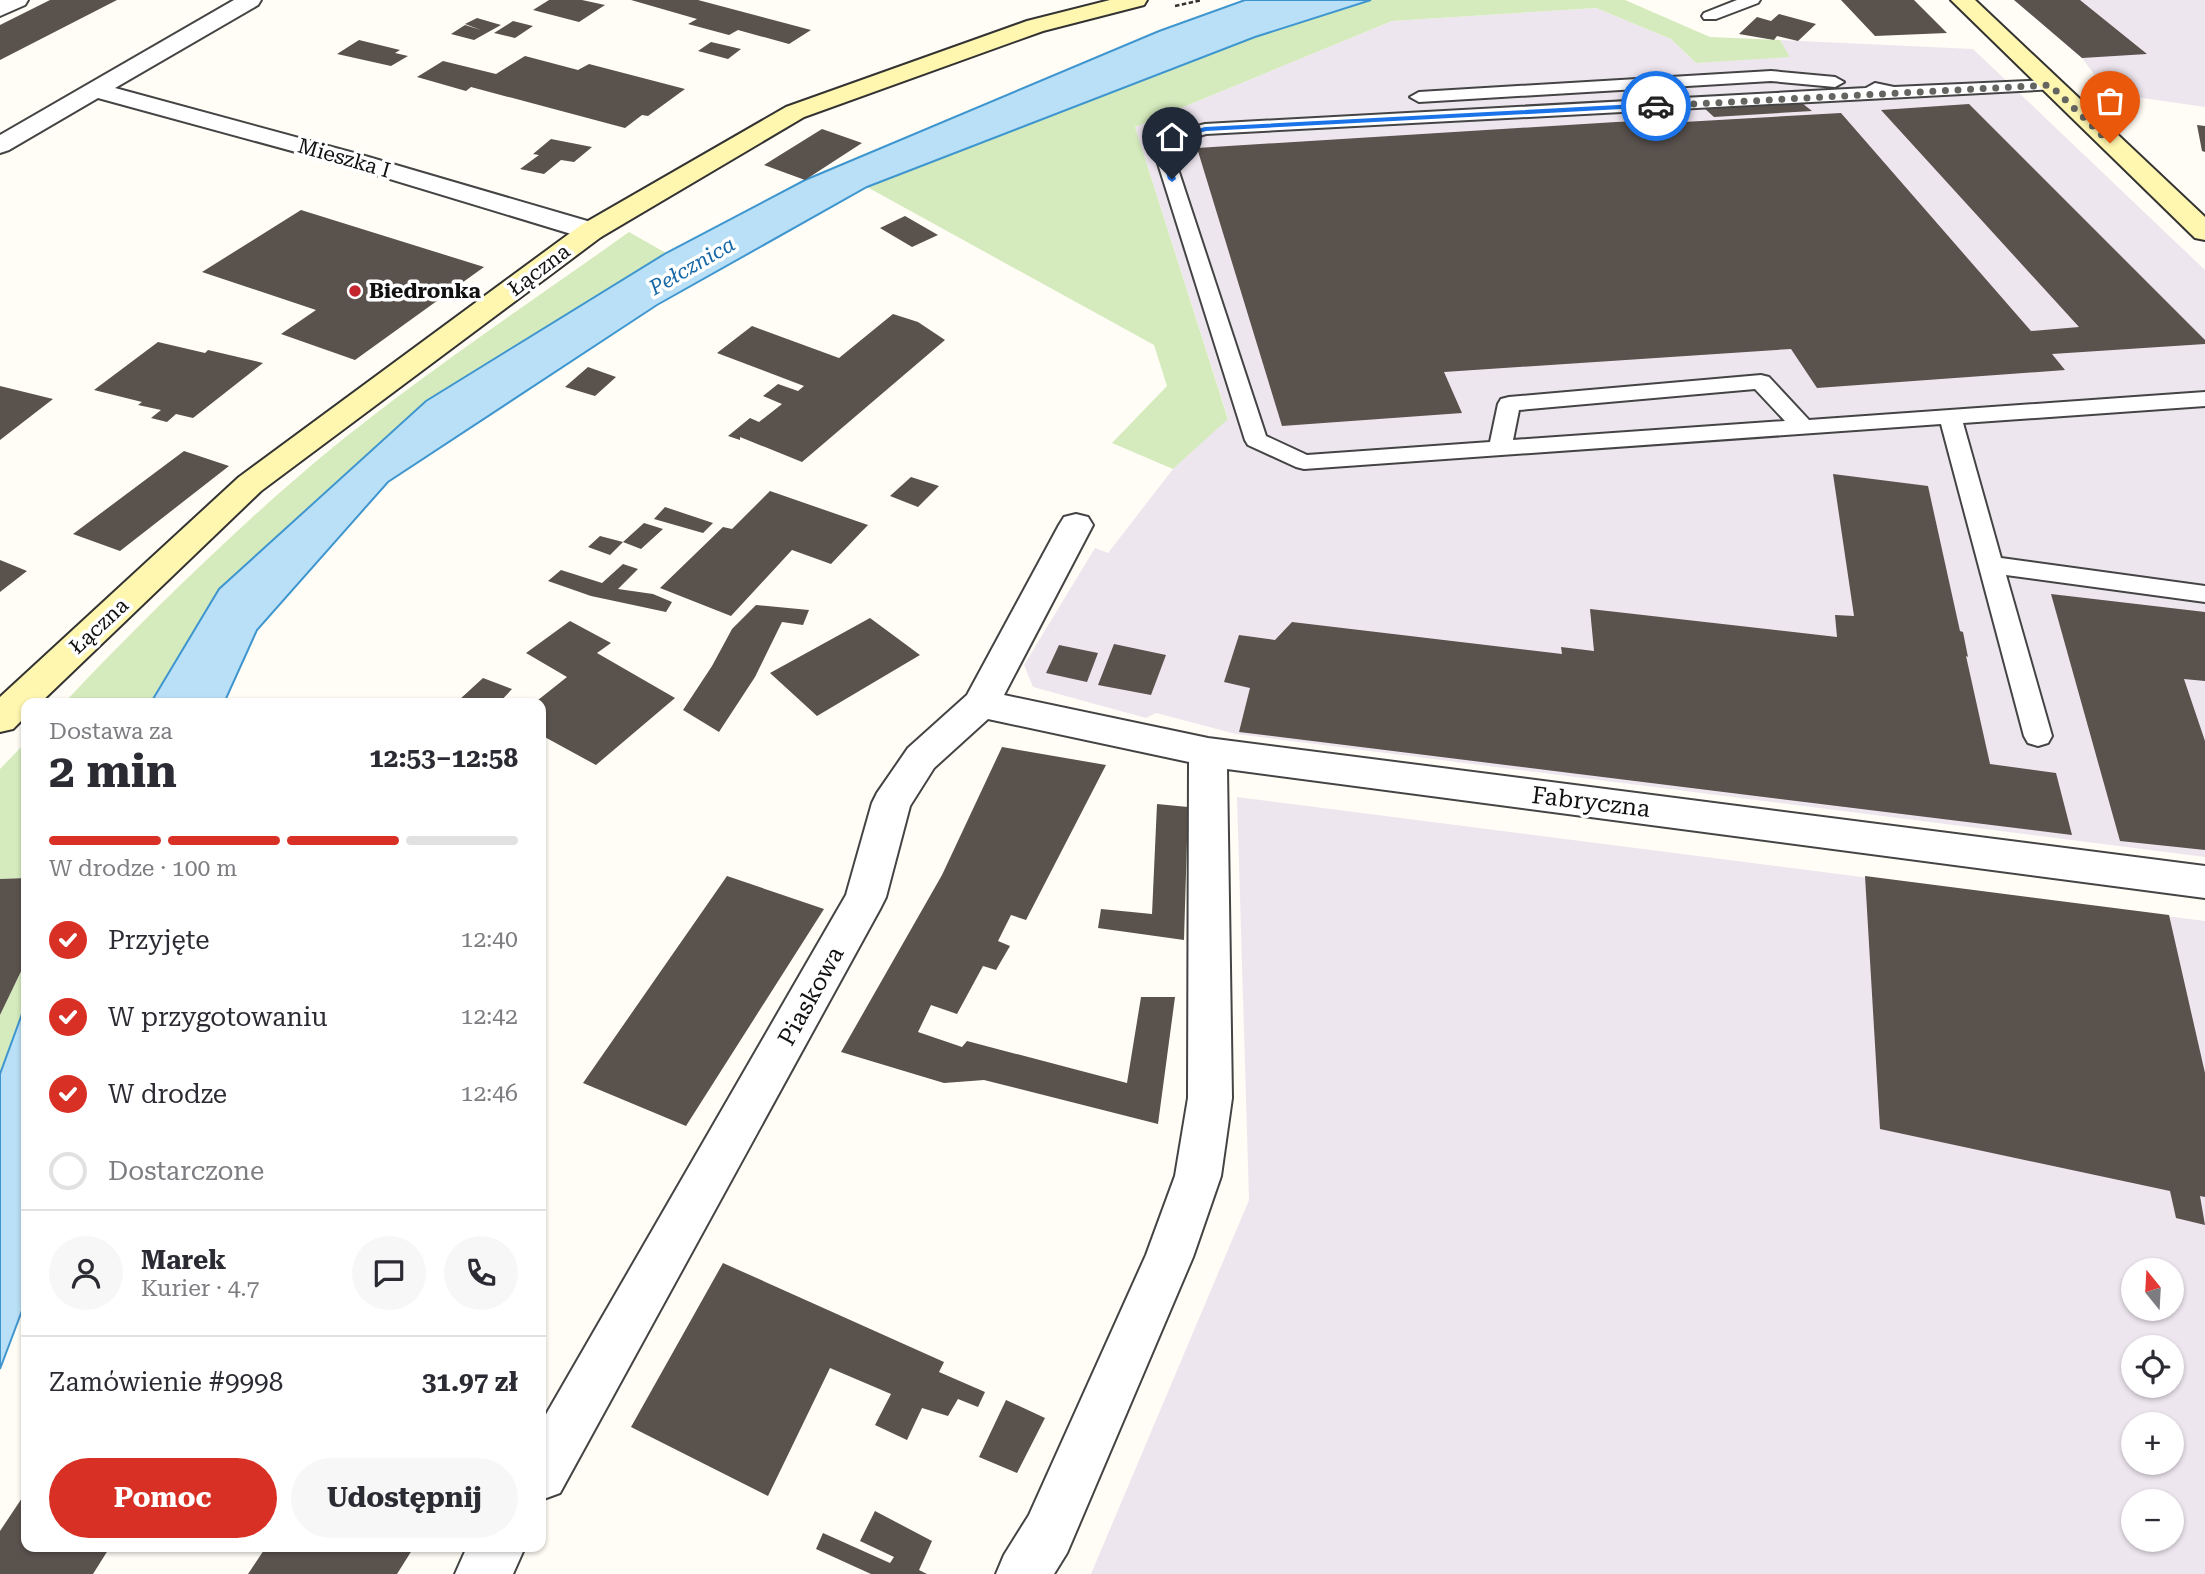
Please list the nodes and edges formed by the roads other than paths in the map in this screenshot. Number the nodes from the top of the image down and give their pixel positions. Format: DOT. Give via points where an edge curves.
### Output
graph roads {
  1 [pos="18,0"];
  2 [pos="250,0"];
  3 [pos="1136,0"];
  4 [pos="1752,0"];
  5 [pos="1962,0"];
  6 [pos="0,9"];
  7 [pos="1710,16"];
  8 [pos="2050,85"];
  9 [pos="95,90"];
  10 [pos="1894,92"];
  11 [pos="1419,97"];
  12 [pos="0,145"];
  13 [pos="591,231"];
  14 [pos="2205,232"];
  15 [pos="2196,400"];
  16 [pos="1950,417"];
  17 [pos="2205,421"];
  18 [pos="1803,427"];
  19 [pos="1500,449"];
  20 [pos="1076,524"];
  21 [pos="1991,565"];
  22 [pos="2205,594"];
  23 [pos="22,698"];
  24 [pos="21,699"];
  25 [pos="981,704"];
  26 [pos="0,719"];
  27 [pos="2038,736"];
  28 [pos="1208,752"];
  29 [pos="2205,882"];
  30 [pos="546,1465"];
  31 [pos="495,1552"];
  32 [pos="482,1574"];
  33 [pos="1023,1574"];
  1 -- 6 [label="street"];
  2 -- 9 [label="street"];
  3 -- 13 [label="street, Łączna" via="1035,26 795,112"];
  4 -- 7 [label="lane"];
  5 -- 8 [label="street"];
  8 -- 10 [label="lane"];
  8 -- 14 [label="street"];
  9 -- 12 [label="street"];
  9 -- 13 [label="street, Mieszka I"];
  10 -- 11 [label="lane" via="1771,76"];
  10 -- 19 [label="lane" via="1205,129 1172,138 1164,154 1256,440 1304,462"];
  13 -- 23 [label="street, Łączna" via="250,484"];
  15 -- 16 [label="lane"];
  15 -- 17 [label="lane"];
  16 -- 18 [label="lane"];
  16 -- 21 [label="lane"];
  18 -- 19 [label="lane"];
  18 -- 19 [label="lane" via="1761,382 1510,404"];
  20 -- 25 [label="street, Piaskowa"];
  21 -- 22 [label="lane"];
  21 -- 27 [label="lane"];
  24 -- 26 [label="street, Łączna"];
  25 -- 28 [label="street, Fabryczna"];
  25 -- 30 [label="street, Piaskowa" via="921,758 891,803 866,897"];
  28 -- 29 [label="street, Fabryczna"];
  28 -- 33 [label="street" via="1210,1098 1198,1176 1169,1257 1053,1521"];
  31 -- 32 [label="street"];
}
